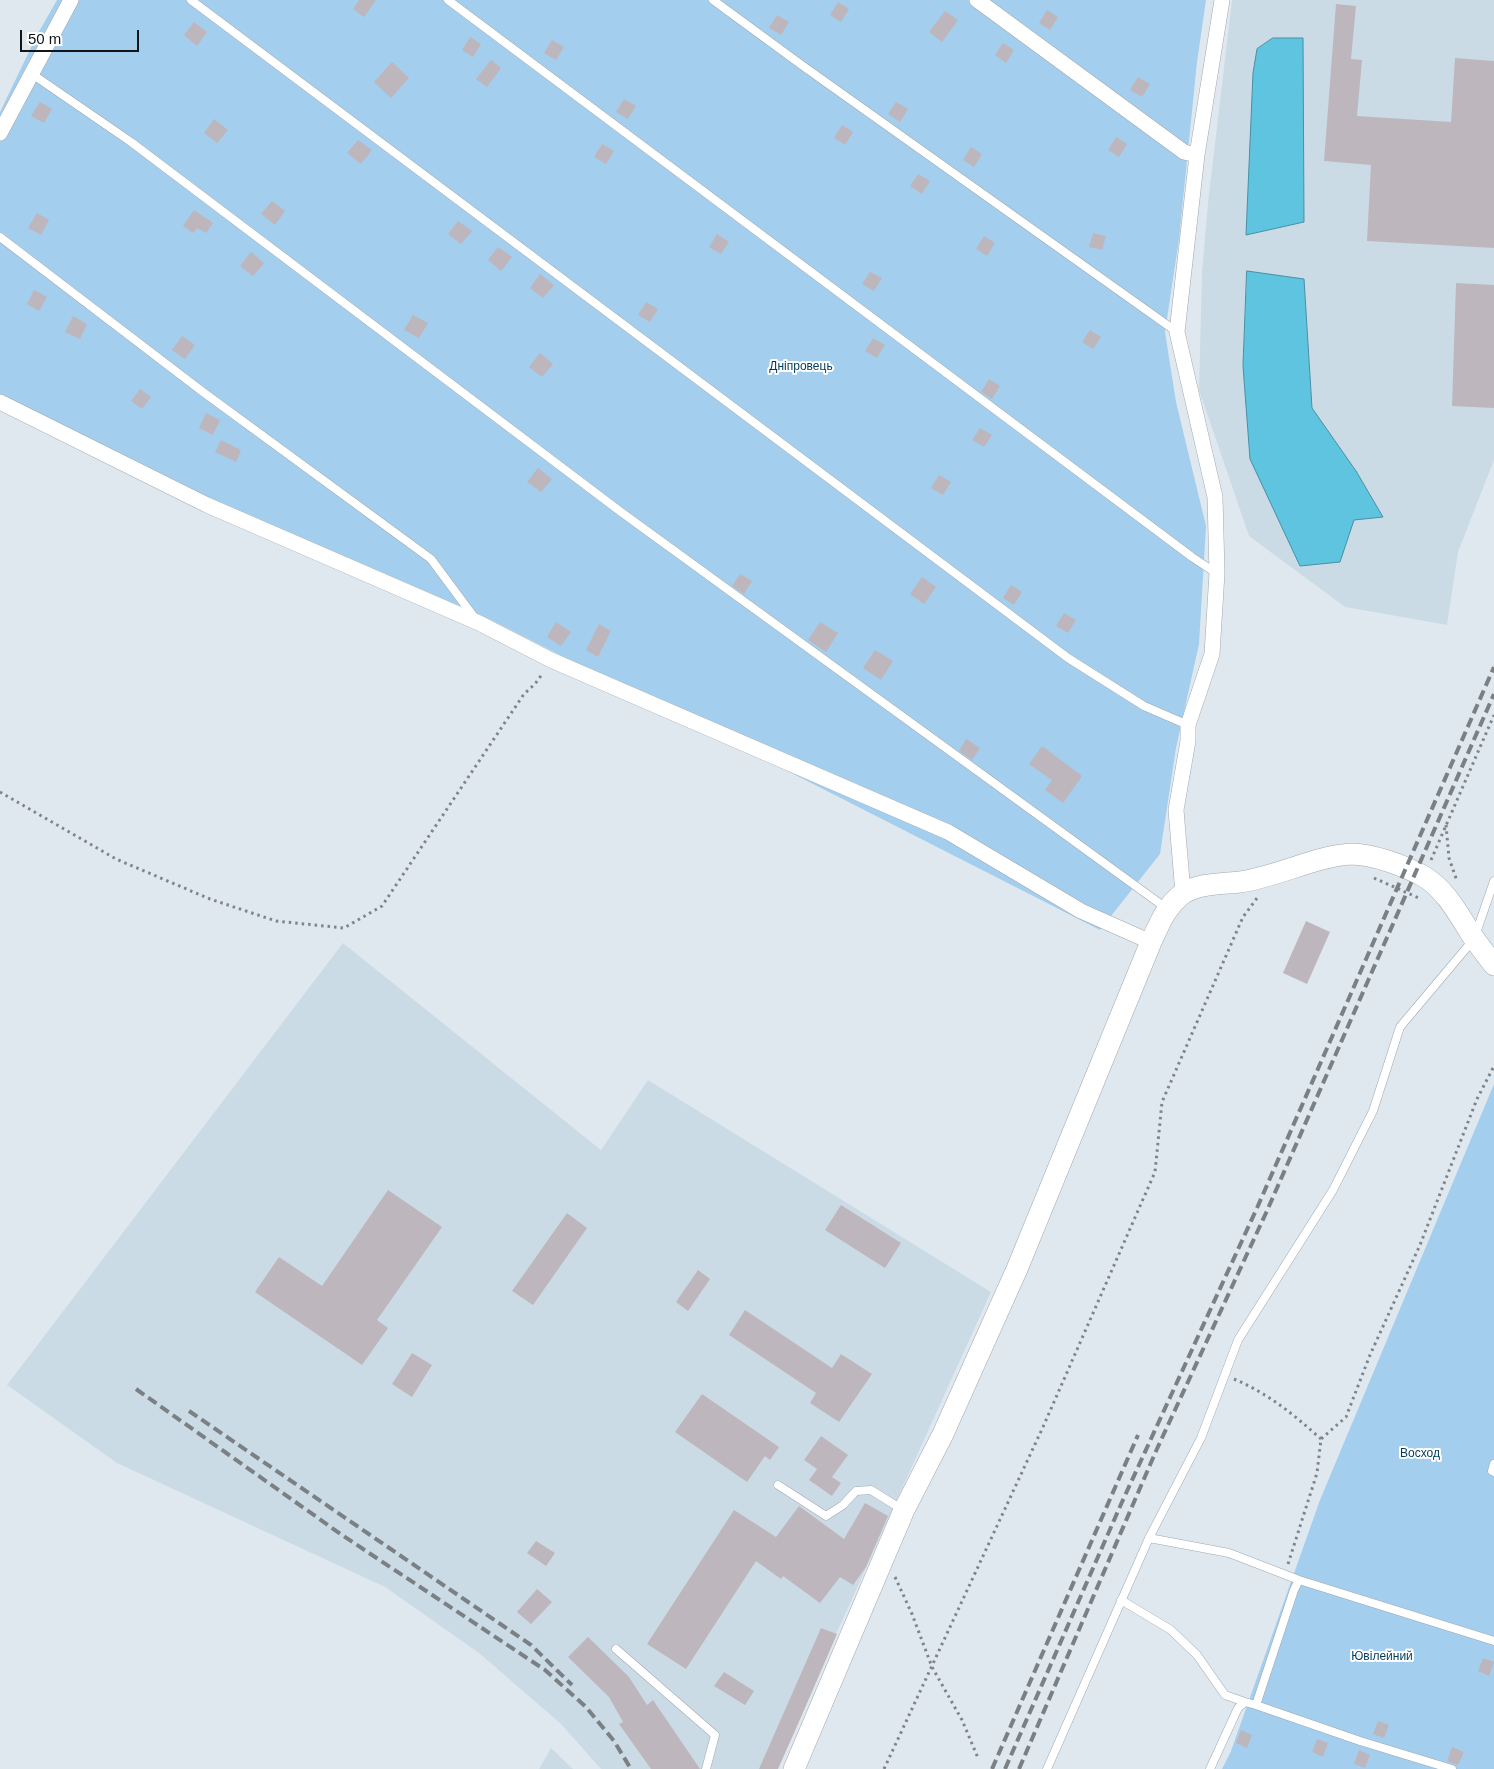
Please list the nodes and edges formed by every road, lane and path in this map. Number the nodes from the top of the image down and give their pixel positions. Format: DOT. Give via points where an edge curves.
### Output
graph roads {
  1 [pos="71,0"];
  2 [pos="191,0"];
  3 [pos="448,0"];
  4 [pos="714,0"];
  5 [pos="977,0"];
  6 [pos="1222,0"];
  7 [pos="32,74"];
  8 [pos="0,133"];
  9 [pos="1197,155"];
  10 [pos="0,237"];
  11 [pos="1178,332"];
  12 [pos="0,402"];
  13 [pos="1217,573"];
  14 [pos="479,623"];
  15 [pos="551,660"];
  16 [pos="1494,715"];
  17 [pos="1188,725"];
  18 [pos="0,792"];
  19 [pos="1446,825"];
  20 [pos="1275,873"];
  21 [pos="1371,876"];
  22 [pos="1425,877"];
  23 [pos="1494,881"];
  24 [pos="1458,882"];
  25 [pos="1183,893"];
  26 [pos="1425,901"];
  27 [pos="1166,909"];
  28 [pos="1474,939"];
  29 [pos="1151,942"];
  30 [pos="1494,965"];
  31 [pos="1494,1066"];
  32 [pos="1225,1376"];
  33 [pos="1321,1440"];
  34 [pos="1494,1464"];
  35 [pos="1494,1472"];
  36 [pos="778,1485"];
  37 [pos="904,1510"];
  38 [pos="1149,1538"];
  39 [pos="885,1556"];
  40 [pos="1285,1574"];
  41 [pos="1299,1580"];
  42 [pos="1121,1600"];
  43 [pos="1494,1642"];
  44 [pos="616,1649"];
  45 [pos="932,1666"];
  46 [pos="1245,1702"];
  47 [pos="1256,1705"];
  48 [pos="978,1758"];
  49 [pos="706,1769"];
  50 [pos="794,1769"];
  51 [pos="884,1769"];
  52 [pos="1047,1769"];
  53 [pos="1210,1769"];
  54 [pos="1452,1769"];
  1 -- 7 [label="street"];
  2 -- 17 [label="lane" via="1068,658 1144,706"];
  3 -- 13 [label="lane"];
  4 -- 11 [label="lane"];
  5 -- 9 [label="street" via="1184,152"];
  6 -- 9 [label="street"];
  7 -- 8 [label="street"];
  7 -- 27 [label="lane" via="139,148 621,512"];
  9 -- 11 [label="street"];
  10 -- 14 [label="lane" via="203,392 431,559"];
  11 -- 13 [label="street" via="1215,497"];
  12 -- 14 [label="street" via="207,505"];
  13 -- 17 [label="street" via="1212,654"];
  14 -- 15 [label="street"];
  15 -- 18 [label="path" via="524,694 382,906 344,928 276,921 210,899 116,859"];
  15 -- 29 [label="street" via="948,832 1081,911"];
  16 -- 19 [label="path"];
  17 -- 25 [label="street" via="1176,810"];
  19 -- 22 [label="path"];
  19 -- 24 [label="path" via="1449,858"];
  20 -- 22 [label="street" via="1351,854 1406,868"];
  20 -- 25 [label="street"];
  20 -- 45 [label="path" via="1243,917 1162,1102 1155,1172 1043,1427"];
  21 -- 26 [label="path"];
  22 -- 28 [label="street" via="1450,903"];
  23 -- 28 [label="lane"];
  25 -- 27 [label="street"];
  27 -- 29 [label="street"];
  28 -- 30 [label="street"];
  28 -- 32 [label="lane" via="1400,1027 1372,1111 1333,1190 1238,1340"];
  29 -- 37 [label="street" via="1017,1269 943,1434"];
  31 -- 33 [label="path" via="1477,1099 1420,1245 1346,1417"];
  32 -- 33 [label="path" via="1256,1389 1293,1414"];
  32 -- 38 [label="lane" via="1201,1438"];
  33 -- 40 [label="path" via="1317,1473"];
  34 -- 35 [label="lane"];
  36 -- 37 [label="lane" via="826,1516 856,1491 871,1490"];
  37 -- 39 [label="street"];
  38 -- 40 [label="lane" via="1229,1553"];
  38 -- 42 [label="lane"];
  39 -- 45 [label="path"];
  39 -- 50 [label="street"];
  40 -- 41 [label="lane"];
  41 -- 43 [label="lane"];
  41 -- 47 [label="lane"];
  42 -- 46 [label="lane" via="1172,1630 1197,1655 1225,1695"];
  42 -- 52 [label="lane"];
  44 -- 49 [label="lane" via="715,1735"];
  45 -- 48 [label="path" via="962,1720"];
  45 -- 51 [label="path"];
  46 -- 47 [label="lane"];
  46 -- 53 [label="lane" via="1238,1708"];
  47 -- 54 [label="lane"];
}
